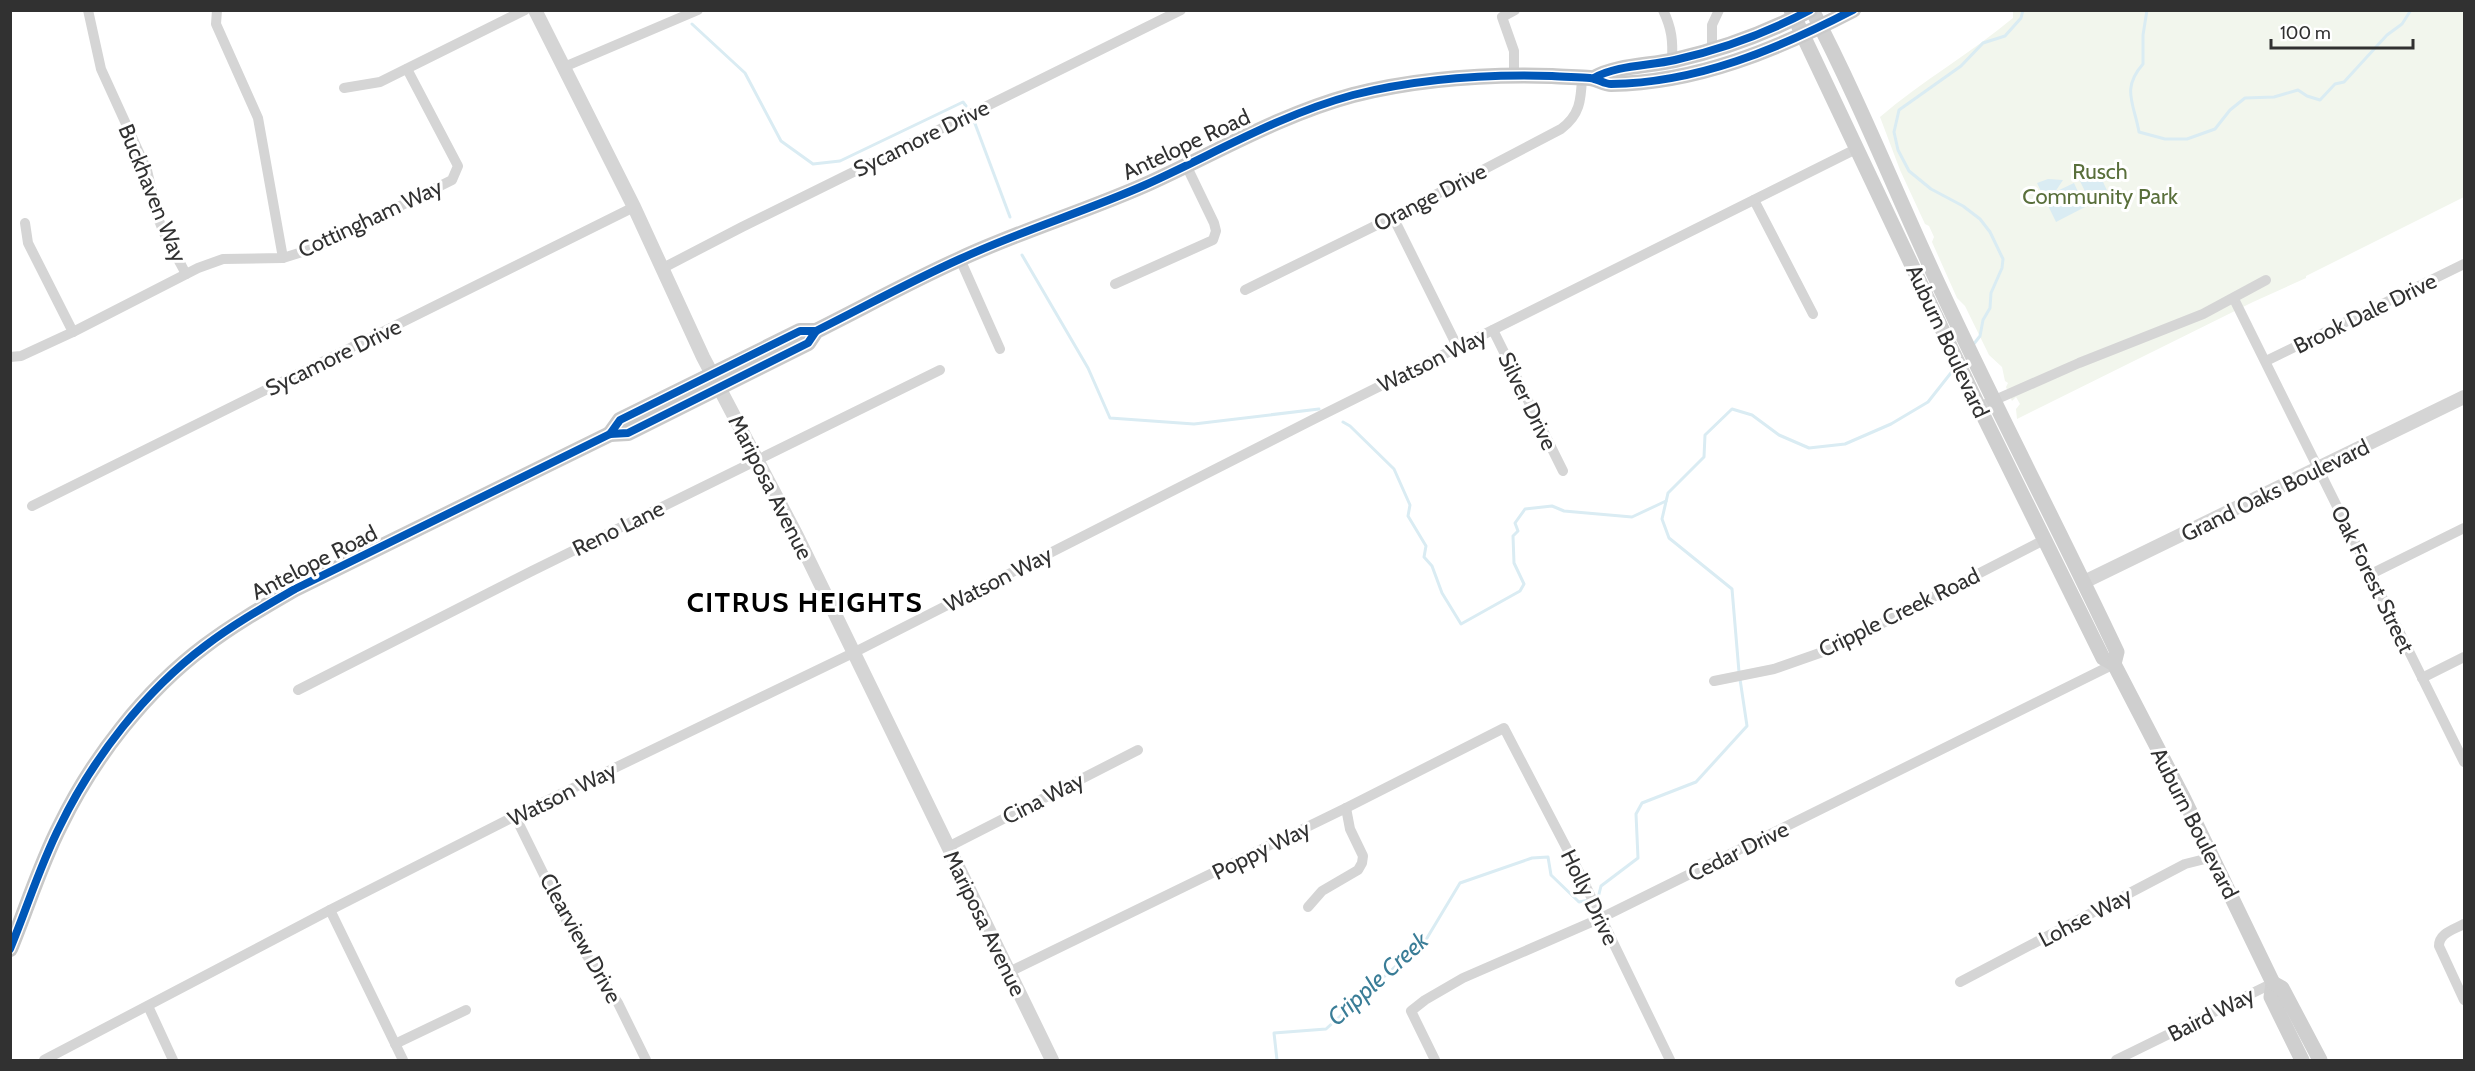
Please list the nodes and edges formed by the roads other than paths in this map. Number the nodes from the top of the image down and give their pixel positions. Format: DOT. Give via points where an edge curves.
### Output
graph roads {
  1 [pos="88,10"];
  2 [pos="217,10"];
  3 [pos="525,10"];
  4 [pos="535,10"];
  5 [pos="698,10"];
  6 [pos="1181,10"];
  7 [pos="1515,10"];
  8 [pos="1663,10"];
  9 [pos="1719,10"];
  10 [pos="1811,10"];
  11 [pos="1853,10"];
  12 [pos="1793,15"];
  13 [pos="1821,27"];
  14 [pos="1803,35"];
  15 [pos="1712,51"];
  16 [pos="1672,61"];
  17 [pos="564,67"];
  18 [pos="407,69"];
  19 [pos="1514,76"];
  20 [pos="1588,78"];
  21 [pos="344,88"];
  22 [pos="1856,149"];
  23 [pos="1186,165"];
  24 [pos="1754,200"];
  25 [pos="634,207"];
  26 [pos="1393,216"];
  27 [pos="25,223"];
  28 [pos="283,258"];
  29 [pos="960,259"];
  30 [pos="2464,264"];
  31 [pos="663,268"];
  32 [pos="186,274"];
  33 [pos="2266,280"];
  34 [pos="1115,284"];
  35 [pos="1245,290"];
  36 [pos="2234,298"];
  37 [pos="1813,314"];
  38 [pos="1493,330"];
  39 [pos="73,332"];
  40 [pos="1458,348"];
  41 [pos="1000,349"];
  42 [pos="10,357"];
  43 [pos="2266,361"];
  44 [pos="940,370"];
  45 [pos="716,381"];
  46 [pos="2464,396"];
  47 [pos="1994,401"];
  48 [pos="1979,408"];
  49 [pos="757,460"];
  50 [pos="2319,469"];
  51 [pos="1563,471"];
  52 [pos="32,506"];
  53 [pos="2464,528"];
  54 [pos="2044,540"];
  55 [pos="2371,574"];
  56 [pos="2084,582"];
  57 [pos="853,653"];
  58 [pos="2464,657"];
  59 [pos="2114,664"];
  60 [pos="2422,678"];
  61 [pos="1714,681"];
  62 [pos="297,690"];
  63 [pos="1509,734"];
  64 [pos="1138,750"];
  65 [pos="2464,762"];
  66 [pos="1346,808"];
  67 [pos="515,816"];
  68 [pos="948,847"];
  69 [pos="2213,857"];
  70 [pos="1308,907"];
  71 [pos="330,910"];
  72 [pos="1601,918"];
  73 [pos="2464,924"];
  74 [pos="10,949"];
  75 [pos="1009,972"];
  76 [pos="1960,982"];
  77 [pos="2273,983"];
  78 [pos="2464,1000"];
  79 [pos="148,1006"];
  80 [pos="466,1010"];
  81 [pos="395,1044"];
  82 [pos="44,1060"];
  83 [pos="173,1060"];
  84 [pos="403,1060"];
  85 [pos="646,1060"];
  86 [pos="1052,1060"];
  87 [pos="1435,1060"];
  88 [pos="1670,1060"];
  89 [pos="2116,1060"];
  90 [pos="2302,1060"];
  91 [pos="2320,1060"];
  1 -- 32 [label="street, Buckhaven Way" via="101,69 147,170 158,218"];
  2 -- 28 [label="street" via="216,24 260,128"];
  3 -- 18 [label="street"];
  4 -- 17 [label="street, Mariposa Avenue"];
  5 -- 17 [label="street"];
  6 -- 31 [label="street, Sycamore Drive"];
  7 -- 19 [label="street" via="1502,17 1514,51"];
  8 -- 16 [label="street" via="1674,39"];
  9 -- 15 [label="street" via="1712,25"];
  10 -- 12 [label="main road, Antelope Road"];
  10 -- 13 [label="main road, Auburn Boulevard"];
  11 -- 13 [label="main road, Antelope Road"];
  12 -- 14 [label="main road, Auburn Boulevard"];
  12 -- 15 [label="main road, Antelope Road" via="1736,44"];
  13 -- 14 [label="main road, Antelope Road"];
  13 -- 47 [label="main road, Auburn Boulevard"];
  14 -- 20 [label="main road, Antelope Road" via="1701,72 1607,84"];
  14 -- 22 [label="main road, Auburn Boulevard"];
  15 -- 16 [label="main road, Antelope Road"];
  16 -- 20 [label="main road, Antelope Road"];
  17 -- 25 [label="street, Mariposa Avenue"];
  18 -- 21 [label="street" via="380,81"];
  18 -- 28 [label="street, Cottingham Way" via="458,166 452,180 318,247"];
  19 -- 20 [label="main road, Antelope Road"];
  19 -- 23 [label="main road, Antelope Road" via="1434,81 1353,95 1291,116"];
  20 -- 26 [label="street, Orange Drive" via="1569,123"];
  22 -- 24 [label="street, Watson Way"];
  22 -- 48 [label="main road, Auburn Boulevard"];
  23 -- 29 [label="main road, Antelope Road"];
  23 -- 34 [label="street" via="1214,223 1213,240"];
  24 -- 37 [label="street"];
  24 -- 38 [label="street, Watson Way"];
  25 -- 31 [label="street, Mariposa Avenue"];
  25 -- 52 [label="street, Sycamore Drive"];
  26 -- 35 [label="street, Orange Drive"];
  26 -- 40 [label="street"];
  27 -- 39 [label="street" via="28,243"];
  28 -- 32 [label="street, Cottingham Way" via="223,259"];
  29 -- 41 [label="street"];
  29 -- 45 [label="main road, Antelope Road" via="816,332 800,331"];
  30 -- 43 [label="street, Brook Dale Drive"];
  31 -- 45 [label="street, Mariposa Avenue"];
  32 -- 39 [label="street, Cottingham Way"];
  33 -- 36 [label="street"];
  36 -- 43 [label="street, Oak Forest Street"];
  36 -- 47 [label="street"];
  38 -- 40 [label="street, Watson Way"];
  38 -- 51 [label="street, Silver Drive"];
  39 -- 42 [label="street, Cottingham Way" via="21,356"];
  40 -- 57 [label="street, Watson Way"];
  43 -- 50 [label="street, Oak Forest Street"];
  44 -- 49 [label="street, Reno Lane"];
  45 -- 49 [label="street, Mariposa Avenue"];
  45 -- 74 [label="main road, Antelope Road" via="620,420 610,434 295,590 225,632 187,661 131,718 98,761 60,826"];
  46 -- 50 [label="street, Grand Oaks Boulevard"];
  47 -- 48 [label="street"];
  47 -- 56 [label="main road, Auburn Boulevard"];
  48 -- 54 [label="main road, Auburn Boulevard"];
  49 -- 57 [label="street, Mariposa Avenue"];
  49 -- 62 [label="street, Reno Lane"];
  50 -- 55 [label="street, Oak Forest Street"];
  50 -- 56 [label="street, Grand Oaks Boulevard"];
  53 -- 55 [label="street"];
  54 -- 59 [label="main road, Auburn Boulevard" via="2103,658"];
  54 -- 61 [label="street, Cripple Creek Road" via="1834,648 1774,669"];
  55 -- 60 [label="street, Oak Forest Street"];
  56 -- 59 [label="main road, Auburn Boulevard" via="2117,652"];
  57 -- 67 [label="street, Watson Way"];
  57 -- 68 [label="street, Mariposa Avenue"];
  58 -- 60 [label="street"];
  59 -- 69 [label="main road, Auburn Boulevard"];
  59 -- 72 [label="street, Cedar Drive"];
  60 -- 65 [label="street, Oak Forest Street"];
  63 -- 66 [label="street, Poppy Way" via="1504,728"];
  63 -- 72 [label="street, Holly Drive"];
  64 -- 68 [label="street, Cina Way"];
  66 -- 70 [label="street" via="1362,863 1358,870 1322,891"];
  66 -- 75 [label="street, Poppy Way"];
  67 -- 71 [label="street, Watson Way"];
  67 -- 85 [label="street, Clearview Drive" via="574,936 618,1003"];
  68 -- 75 [label="street, Mariposa Avenue"];
  69 -- 76 [label="street, Lohse Way" via="2185,864"];
  69 -- 77 [label="main road, Auburn Boulevard"];
  71 -- 79 [label="street, Watson Way"];
  71 -- 81 [label="street"];
  72 -- 87 [label="street, Cedar Drive" via="1463,978 1411,1011"];
  72 -- 88 [label="street, Holly Drive"];
  73 -- 78 [label="street" via="2439,939"];
  75 -- 86 [label="street, Mariposa Avenue"];
  77 -- 89 [label="street, Baird Way"];
  77 -- 90 [label="main road, Auburn Boulevard" via="2271,997"];
  77 -- 91 [label="main road, Auburn Boulevard" via="2282,988"];
  79 -- 82 [label="street, Watson Way"];
  79 -- 83 [label="street"];
  80 -- 81 [label="street"];
  81 -- 84 [label="street"];
}
